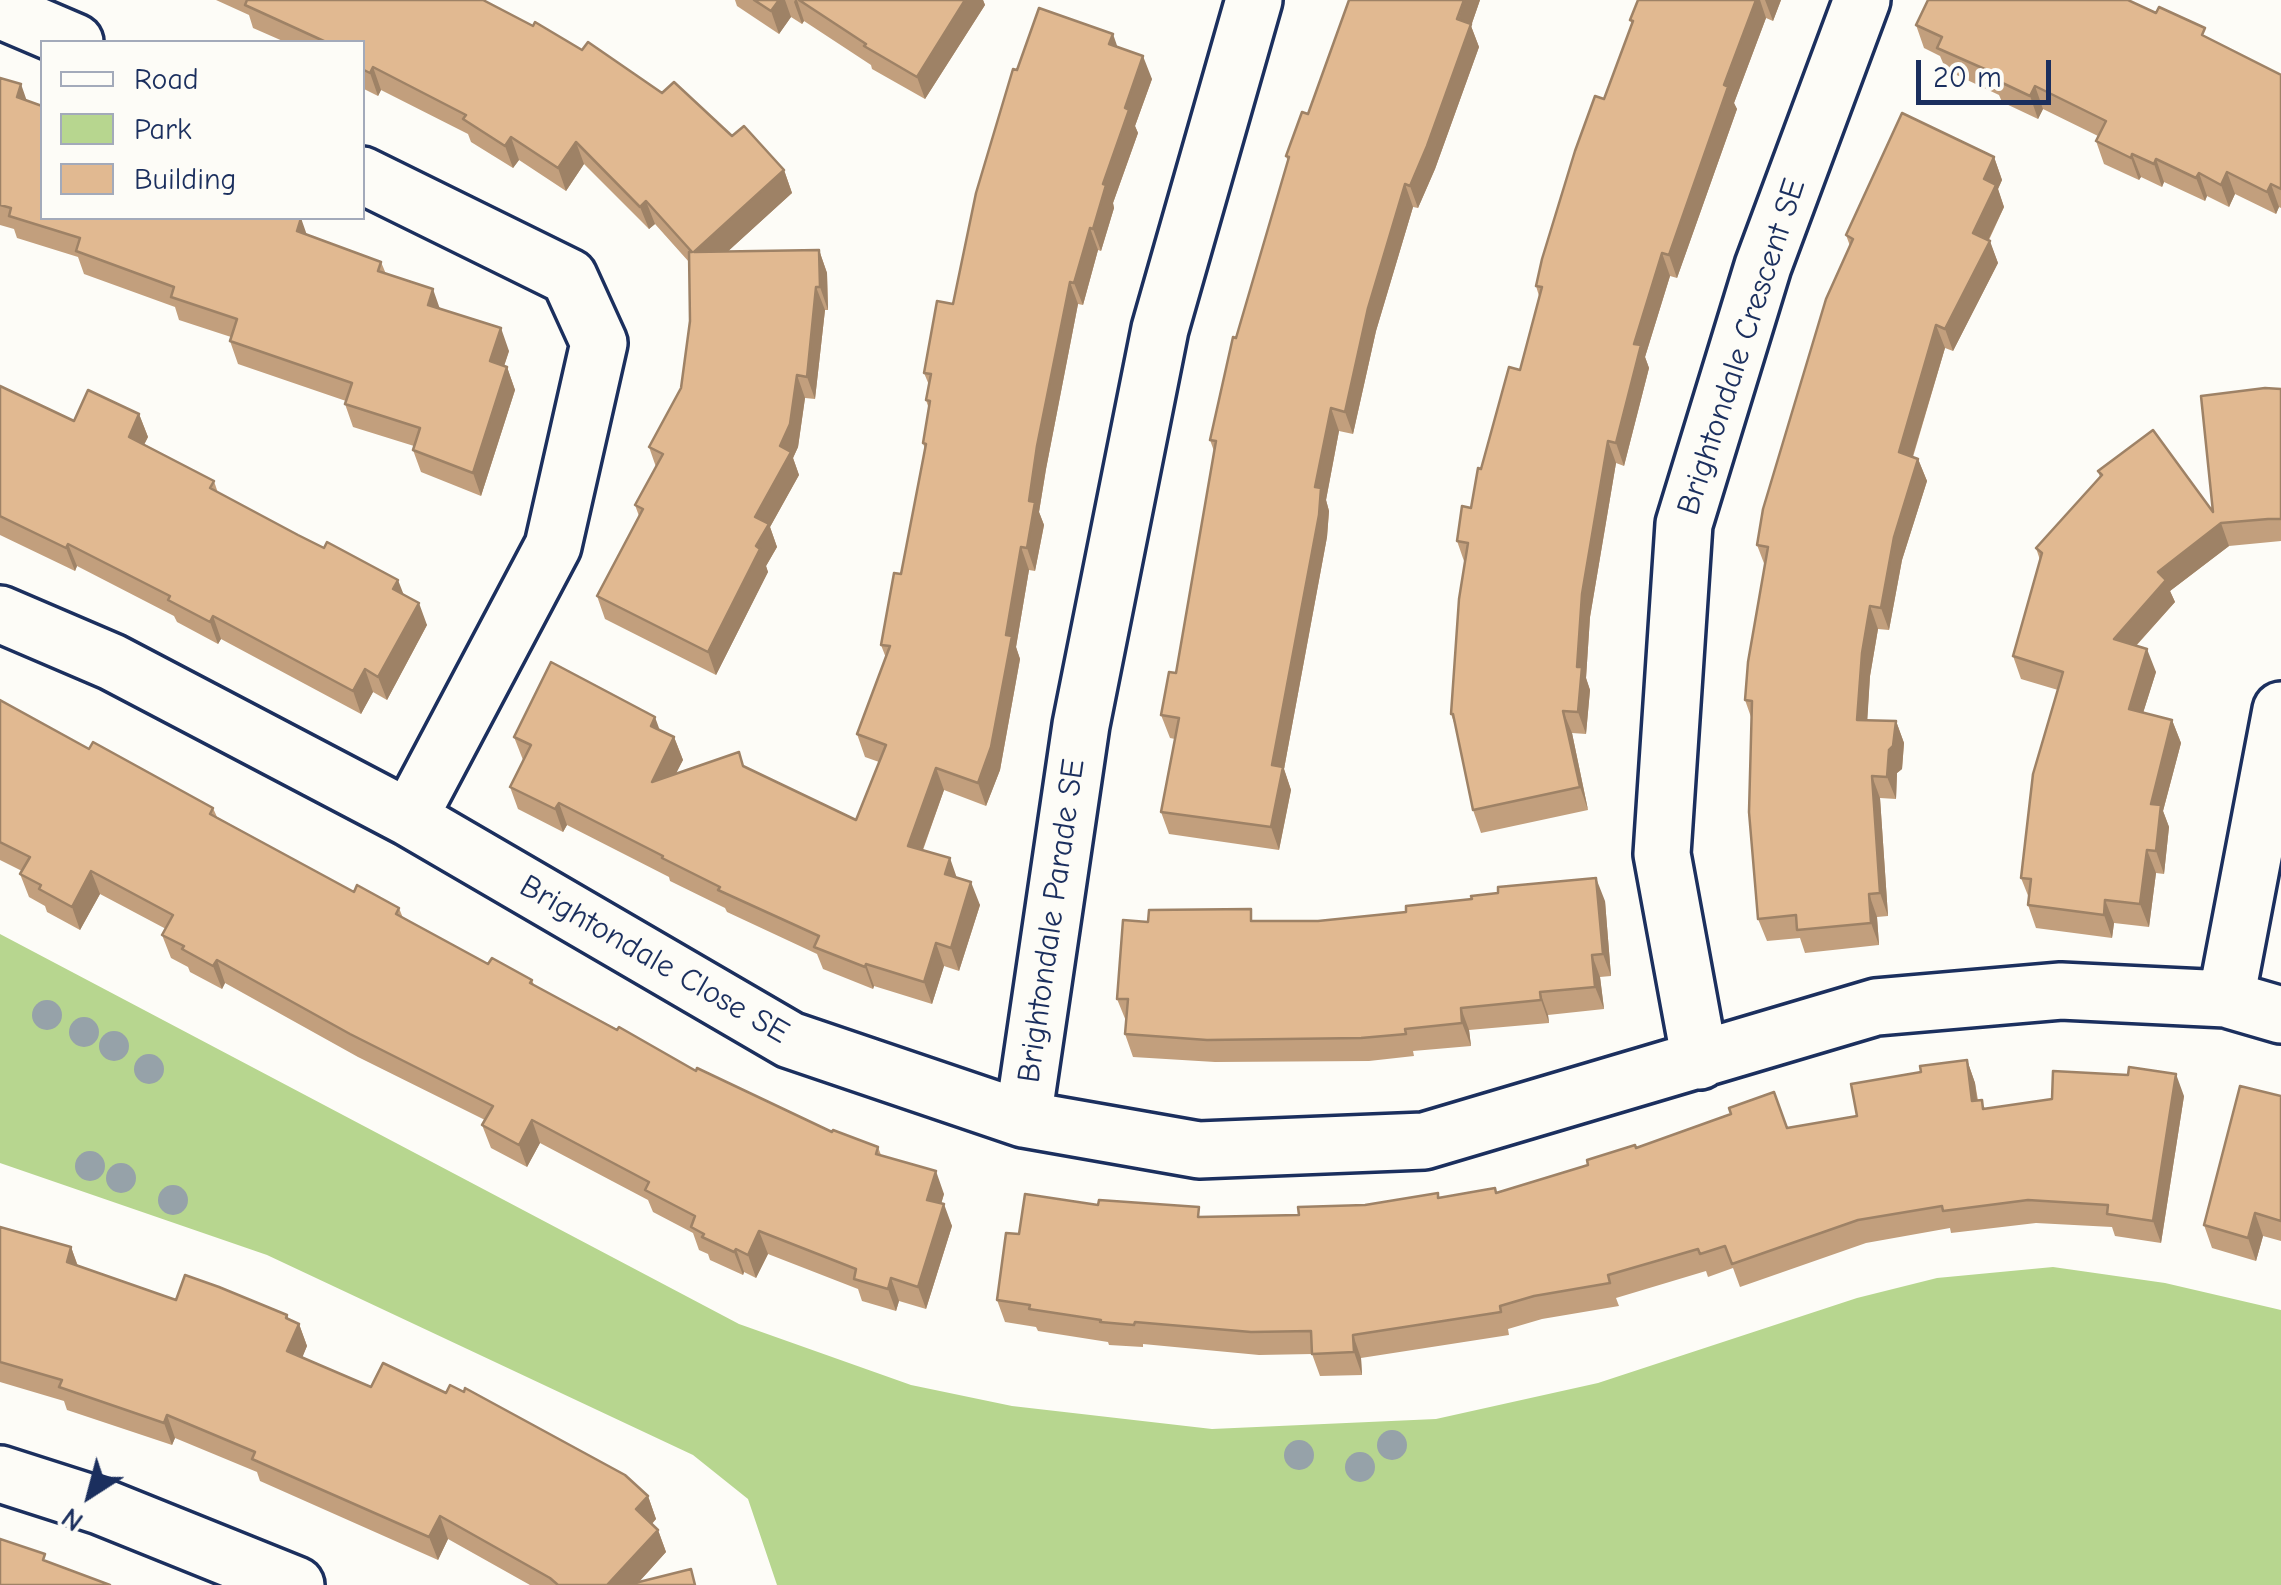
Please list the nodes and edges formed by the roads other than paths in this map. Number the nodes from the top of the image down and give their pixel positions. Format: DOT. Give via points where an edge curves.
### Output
graph roads {
  1 [pos="1862,0"];
  2 [pos="1238,5"];
  3 [pos="0,10"];
  4 [pos="70,40"];
  5 [pos="365,176"];
  6 [pos="0,614"];
  7 [pos="2281,710"];
  8 [pos="409,818"];
  9 [pos="2226,999"];
  10 [pos="2281,1016"];
  11 [pos="1700,1061"];
  12 [pos="1023,1119"];
  13 [pos="0,1474"];
  14 [pos="296,1585"];
  1 -- 11 [label="street, Brightondale Crescent SE" via="1763,266 1684,524 1662,854"];
  2 -- 12 [label="street, Brightondale Parade SE" via="1160,329 1081,725"];
  3 -- 4 [label="street"];
  5 -- 8 [label="street" via="569,276 599,343 553,546"];
  6 -- 8 [label="street, Brightondale Close SE" via="112,662"];
  7 -- 9 [label="street"];
  8 -- 12 [label="street, Brightondale Close SE" via="790,1040"];
  9 -- 10 [label="street, Brightondale Parade SE"];
  9 -- 11 [label="street, Brightondale Parade SE" via="2060,991 1876,1007"];
  11 -- 12 [label="street, Brightondale Parade SE" via="1424,1141 1199,1150"];
  13 -- 14 [label="street" via="100,1506"];
}
